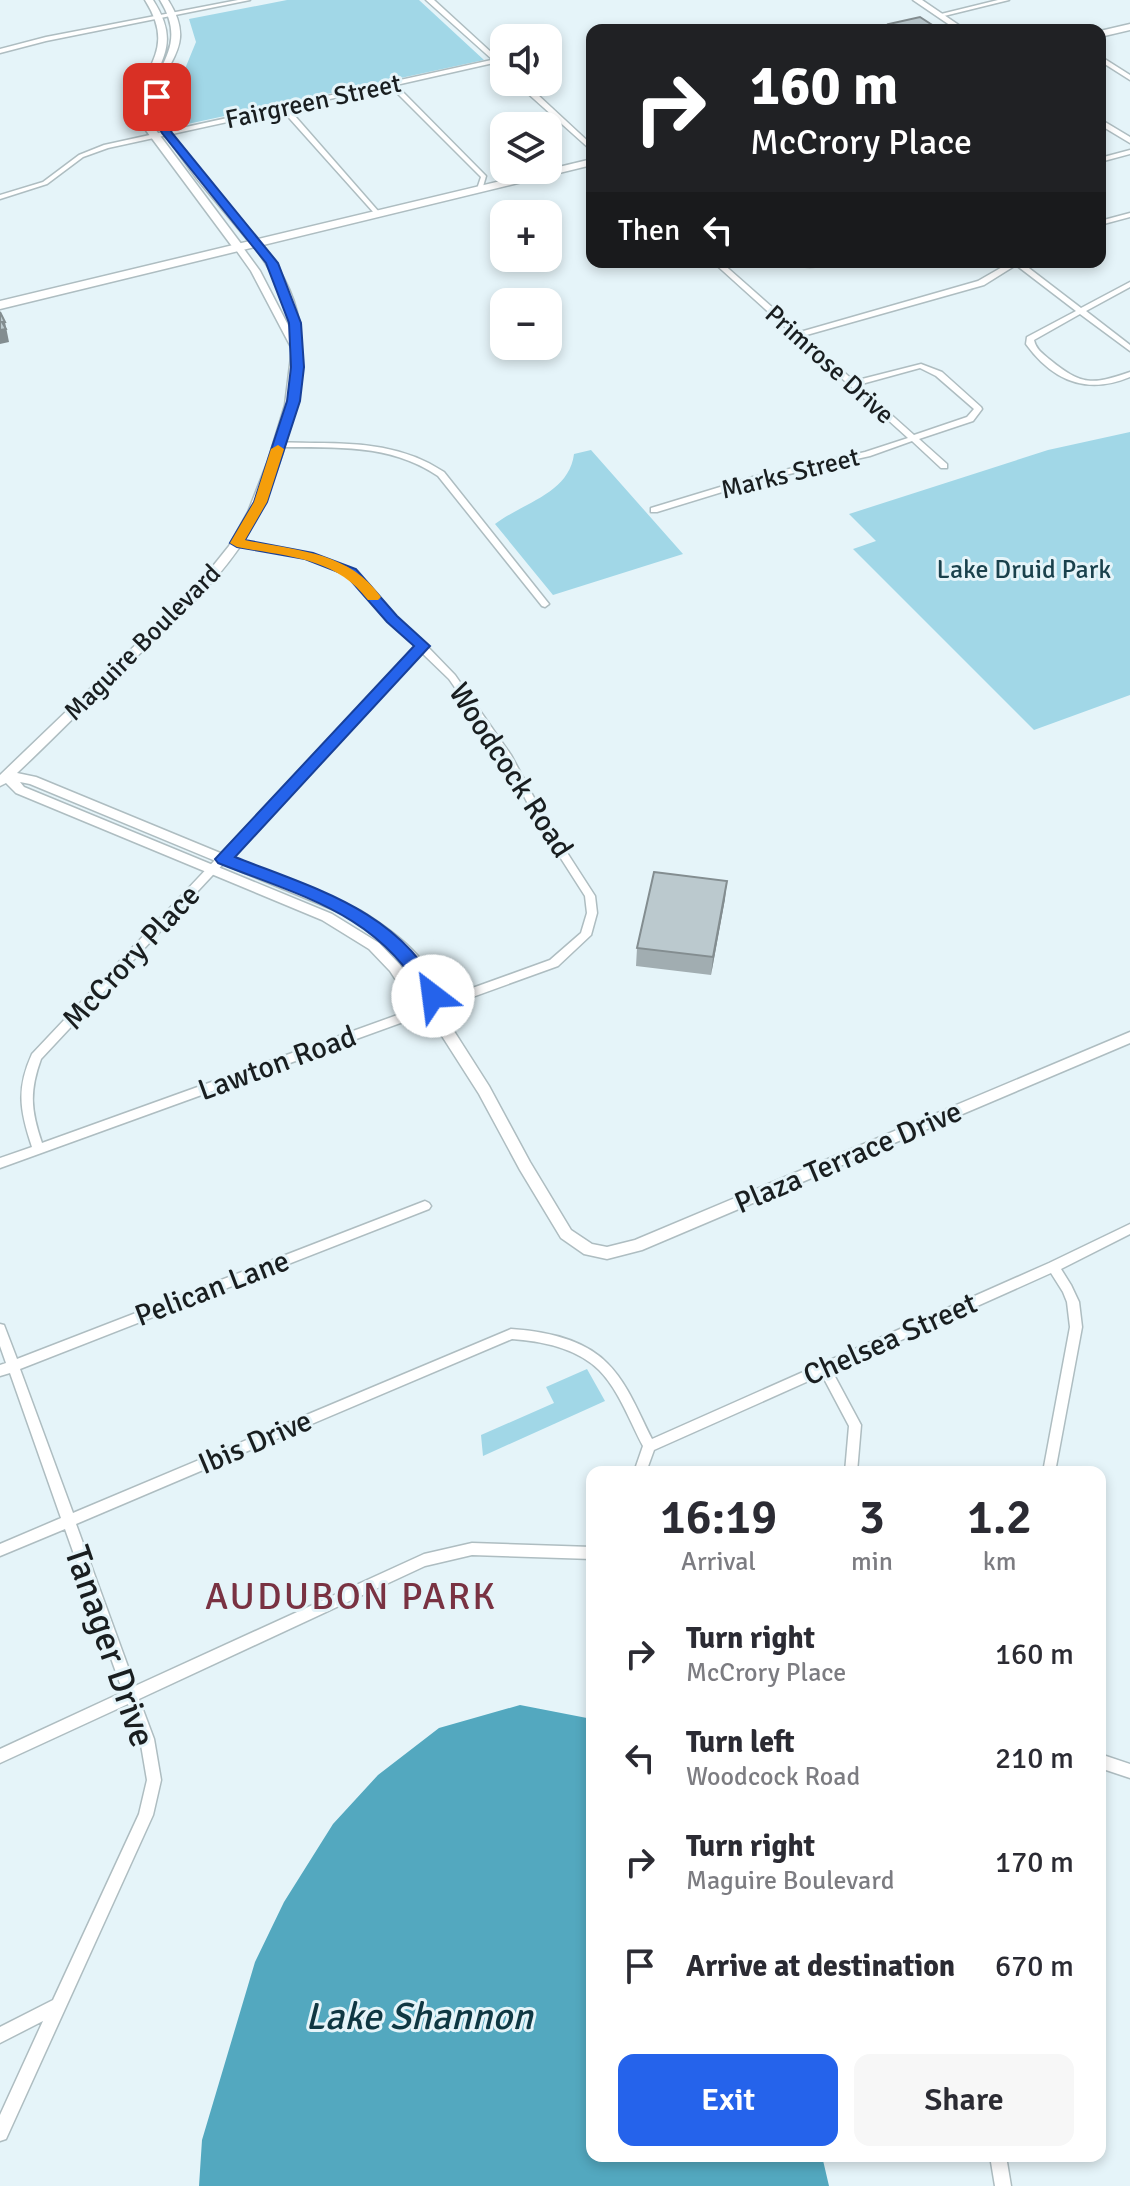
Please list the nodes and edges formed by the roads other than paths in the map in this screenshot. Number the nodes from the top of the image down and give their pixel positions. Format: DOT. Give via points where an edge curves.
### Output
graph roads {
  1 [pos="149,0"];
  2 [pos="164,0"];
  3 [pos="243,0"];
  4 [pos="430,0"];
  5 [pos="917,0"];
  6 [pos="1006,0"];
  7 [pos="174,14"];
  8 [pos="940,15"];
  9 [pos="162,16"];
  10 [pos="953,24"];
  11 [pos="1130,27"];
  12 [pos="1106,33"];
  13 [pos="0,51"];
  14 [pos="490,55"];
  15 [pos="490,62"];
  16 [pos="1106,62"];
  17 [pos="1130,78"];
  18 [pos="392,84"];
  19 [pos="534,96"];
  20 [pos="283,107"];
  21 [pos="1106,125"];
  22 [pos="167,133"];
  23 [pos="154,136"];
  24 [pos="1130,141"];
  25 [pos="586,144"];
  26 [pos="586,152"];
  27 [pos="1130,152"];
  28 [pos="562,158"];
  29 [pos="1106,158"];
  30 [pos="586,163"];
  31 [pos="490,180"];
  32 [pos="482,183"];
  33 [pos="0,197"];
  34 [pos="373,209"];
  35 [pos="1130,215"];
  36 [pos="1106,221"];
  37 [pos="252,239"];
  38 [pos="236,242"];
  39 [pos="724,268"];
  40 [pos="1006,268"];
  41 [pos="1024,268"];
  42 [pos="1130,284"];
  43 [pos="0,296"];
  44 [pos="0,305"];
  45 [pos="1083,312"];
  46 [pos="798,335"];
  47 [pos="296,348"];
  48 [pos="1130,349"];
  49 [pos="1130,374"];
  50 [pos="853,384"];
  51 [pos="913,439"];
  52 [pos="279,445"];
  53 [pos="944,466"];
  54 [pos="654,510"];
  55 [pos="237,543"];
  56 [pos="545,604"];
  57 [pos="422,646"];
  58 [pos="3,779"];
  59 [pos="224,859"];
  60 [pos="213,870"];
  61 [pos="588,930"];
  62 [pos="431,1007"];
  63 [pos="1130,1037"];
  64 [pos="38,1149"];
  65 [pos="0,1163"];
  66 [pos="425,1206"];
  67 [pos="1130,1229"];
  68 [pos="1053,1267"];
  69 [pos="0,1329"];
  70 [pos="6,1368"];
  71 [pos="824,1368"];
  72 [pos="649,1446"];
  73 [pos="642,1466"];
  74 [pos="852,1466"];
  75 [pos="1050,1466"];
  76 [pos="68,1521"];
  77 [pos="0,1550"];
  78 [pos="586,1553"];
  79 [pos="130,1695"];
  80 [pos="0,1756"];
  81 [pos="1106,1763"];
  82 [pos="1130,1771"];
  83 [pos="59,2005"];
  84 [pos="0,2035"];
  85 [pos="0,2133"];
  86 [pos="999,2162"];
  87 [pos="1003,2186"];
  1 -- 9 [label="main road"];
  2 -- 7 [label="main road"];
  3 -- 7 [label="street"];
  4 -- 14 [label="street"];
  5 -- 8 [label="street"];
  6 -- 8 [label="street"];
  7 -- 9 [label="street"];
  7 -- 22 [label="main road, Maguire Boulevard" via="176,46 156,110"];
  8 -- 10 [label="street"];
  9 -- 13 [label="street"];
  9 -- 23 [label="main road" via="163,50 142,97 144,121"];
  11 -- 12 [label="highway"];
  15 -- 18 [label="street, Fairgreen Street"];
  16 -- 17 [label="street"];
  18 -- 20 [label="street, Fairgreen Street"];
  18 -- 32 [label="street"];
  19 -- 25 [label="street"];
  20 -- 22 [label="street, Fairgreen Street"];
  20 -- 34 [label="street"];
  21 -- 24 [label="street"];
  22 -- 23 [label="street, Fairgreen Street"];
  22 -- 37 [label="main road, Maguire Boulevard"];
  23 -- 33 [label="street, Fairgreen Street" via="106,146 81,156 50,181"];
  23 -- 38 [label="main road"];
  26 -- 28 [label="highway"];
  27 -- 29 [label="street"];
  30 -- 32 [label="highway"];
  31 -- 32 [label="highway"];
  32 -- 34 [label="highway"];
  34 -- 37 [label="highway"];
  35 -- 36 [label="street"];
  37 -- 38 [label="highway"];
  37 -- 47 [label="street, Maguire Boulevard" via="283,285 295,323"];
  38 -- 43 [label="highway"];
  38 -- 44 [label="highway"];
  38 -- 47 [label="street"];
  39 -- 46 [label="street, Primrose Drive"];
  40 -- 46 [label="street" via="981,283"];
  41 -- 45 [label="street"];
  42 -- 45 [label="street"];
  45 -- 48 [label="street"];
  45 -- 49 [label="street" via="1037,333 1030,339 1032,348 1085,385 1110,384"];
  46 -- 50 [label="street, Primrose Drive"];
  47 -- 52 [label="street, Maguire Boulevard" via="294,401"];
  50 -- 51 [label="street, Primrose Drive"];
  50 -- 51 [label="street, Marks Street" via="921,366 976,405 970,419"];
  51 -- 53 [label="street, Primrose Drive"];
  51 -- 54 [label="street, Marks Street"];
  52 -- 55 [label="street, Maguire Boulevard" via="261,502"];
  52 -- 56 [label="street" via="377,450 425,460"];
  55 -- 57 [label="street, Woodcock Road" via="308,556 351,572"];
  55 -- 58 [label="street, Maguire Boulevard" via="198,592"];
  57 -- 59 [label="street, McCrory Place"];
  57 -- 61 [label="street, Woodcock Road" via="485,722 585,884 593,908"];
  58 -- 59 [label="street" via="32,780"];
  58 -- 60 [label="street"];
  59 -- 60 [label="street, McCrory Place"];
  59 -- 62 [label="street" via="333,903 379,929 424,977 433,993"];
  60 -- 62 [label="street" via="355,932 391,962 416,999"];
  60 -- 64 [label="street, McCrory Place" via="36,1057 25,1085 26,1114"];
  61 -- 62 [label="street, Lawton Road" via="554,963"];
  62 -- 63 [label="street, Plaza Terrace Drive" via="566,1234 589,1250 607,1253 626,1251"];
  62 -- 64 [label="street, Lawton Road"];
  64 -- 65 [label="street, Lawton Road"];
  66 -- 70 [label="street, Pelican Lane"];
  67 -- 68 [label="street, Chelsea Street"];
  68 -- 71 [label="street, Chelsea Street"];
  68 -- 75 [label="street" via="1070,1291 1076,1327"];
  69 -- 70 [label="street, Tanager Drive"];
  70 -- 76 [label="street, Tanager Drive"];
  71 -- 72 [label="street, Chelsea Street"];
  71 -- 74 [label="street" via="855,1425"];
  72 -- 73 [label="street"];
  72 -- 76 [label="street, Ibis Drive" via="603,1366 586,1353 511,1334"];
  76 -- 77 [label="street, Ibis Drive"];
  76 -- 79 [label="street, Tanager Drive"];
  78 -- 79 [label="street" via="472,1549 424,1560"];
  79 -- 80 [label="street"];
  79 -- 83 [label="street, Tanager Drive" via="147,1739 154,1780 146,1815"];
  81 -- 82 [label="street"];
  83 -- 84 [label="street"];
  83 -- 85 [label="street, Tanager Drive"];
  86 -- 87 [label="street"];
}
